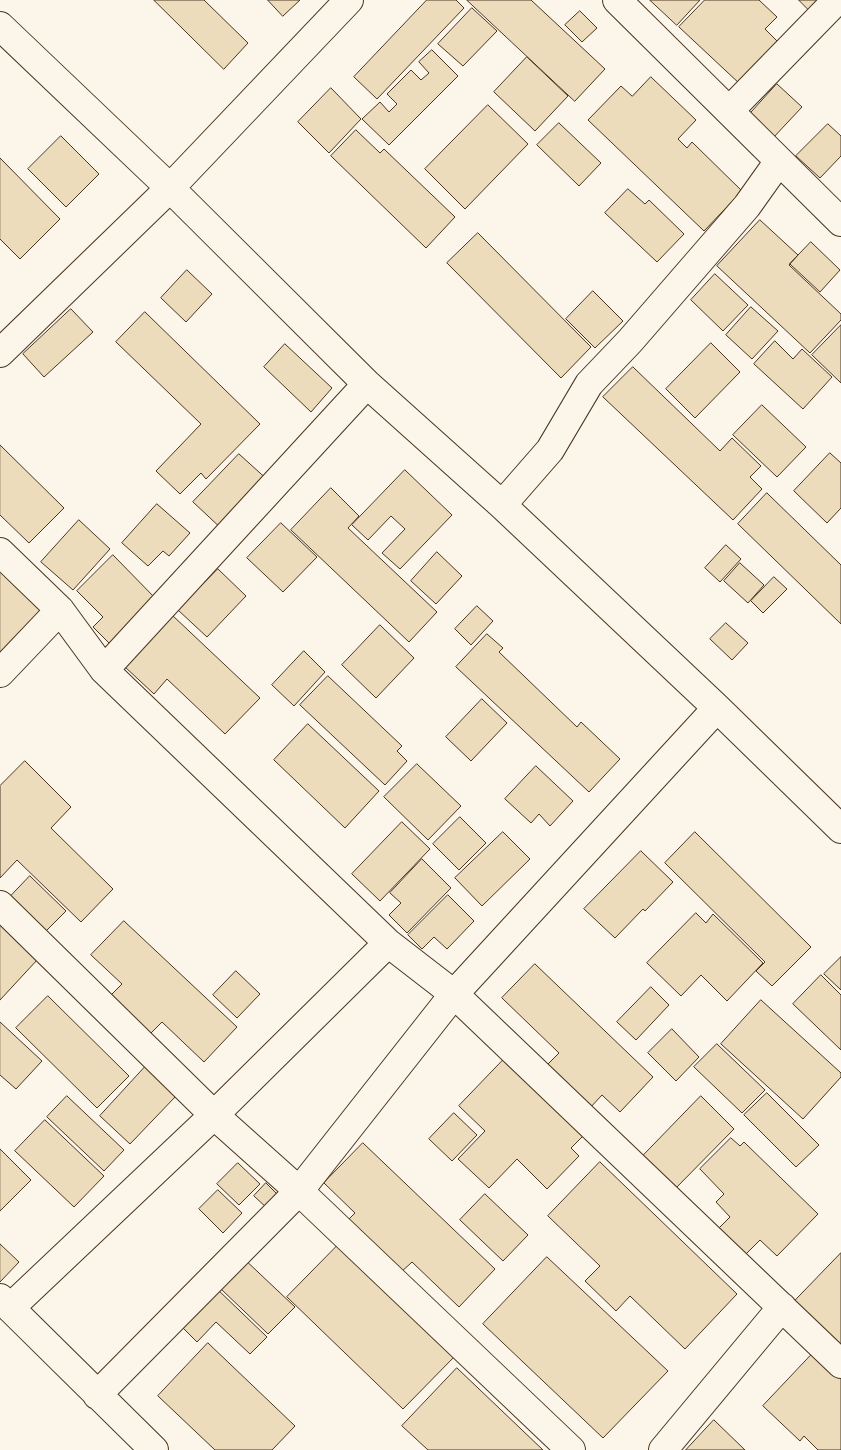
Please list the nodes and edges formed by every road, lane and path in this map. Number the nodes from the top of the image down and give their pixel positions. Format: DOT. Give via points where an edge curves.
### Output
graph roads {
  1 [pos="349,0"];
  2 [pos="617,0"];
  3 [pos="837,0"];
  4 [pos="0,26"];
  5 [pos="729,111"];
  6 [pos="779,161"];
  7 [pos="170,188"];
  8 [pos="841,222"];
  9 [pos="0,353"];
  10 [pos="367,384"];
  11 [pos="502,505"];
  12 [pos="0,552"];
  13 [pos="60,610"];
  14 [pos="104,670"];
  15 [pos="0,674"];
  16 [pos="717,708"];
  17 [pos="841,829"];
  18 [pos="0,905"];
  19 [pos="388,943"];
  20 [pos="454,994"];
  21 [pos="214,1115"];
  22 [pos="299,1191"];
  23 [pos="5,1303"];
  24 [pos="782,1307"];
  25 [pos="841,1364"];
  26 [pos="97,1395"];
  27 [pos="154,1450"];
  28 [pos="571,1450"];
  29 [pos="663,1450"];
  1 -- 7 [label="street"];
  2 -- 5 [label="street"];
  3 -- 5 [label="street"];
  4 -- 7 [label="street"];
  5 -- 6 [label="street"];
  6 -- 8 [label="street"];
  6 -- 11 [label="street" via="747,206 589,384 550,450"];
  7 -- 9 [label="street"];
  7 -- 10 [label="street"];
  10 -- 11 [label="street"];
  10 -- 14 [label="street"];
  11 -- 16 [label="street"];
  12 -- 13 [label="street"];
  13 -- 14 [label="street"];
  13 -- 15 [label="street"];
  14 -- 19 [label="street"];
  16 -- 17 [label="street"];
  16 -- 20 [label="street"];
  18 -- 21 [label="street"];
  19 -- 20 [label="street"];
  19 -- 21 [label="street"];
  20 -- 22 [label="street"];
  20 -- 24 [label="street"];
  21 -- 22 [label="street"];
  21 -- 23 [label="street"];
  22 -- 26 [label="street"];
  22 -- 28 [label="street"];
  23 -- 26 [label="street"];
  24 -- 25 [label="street"];
  24 -- 29 [label="street"];
  26 -- 27 [label="street"];
}
